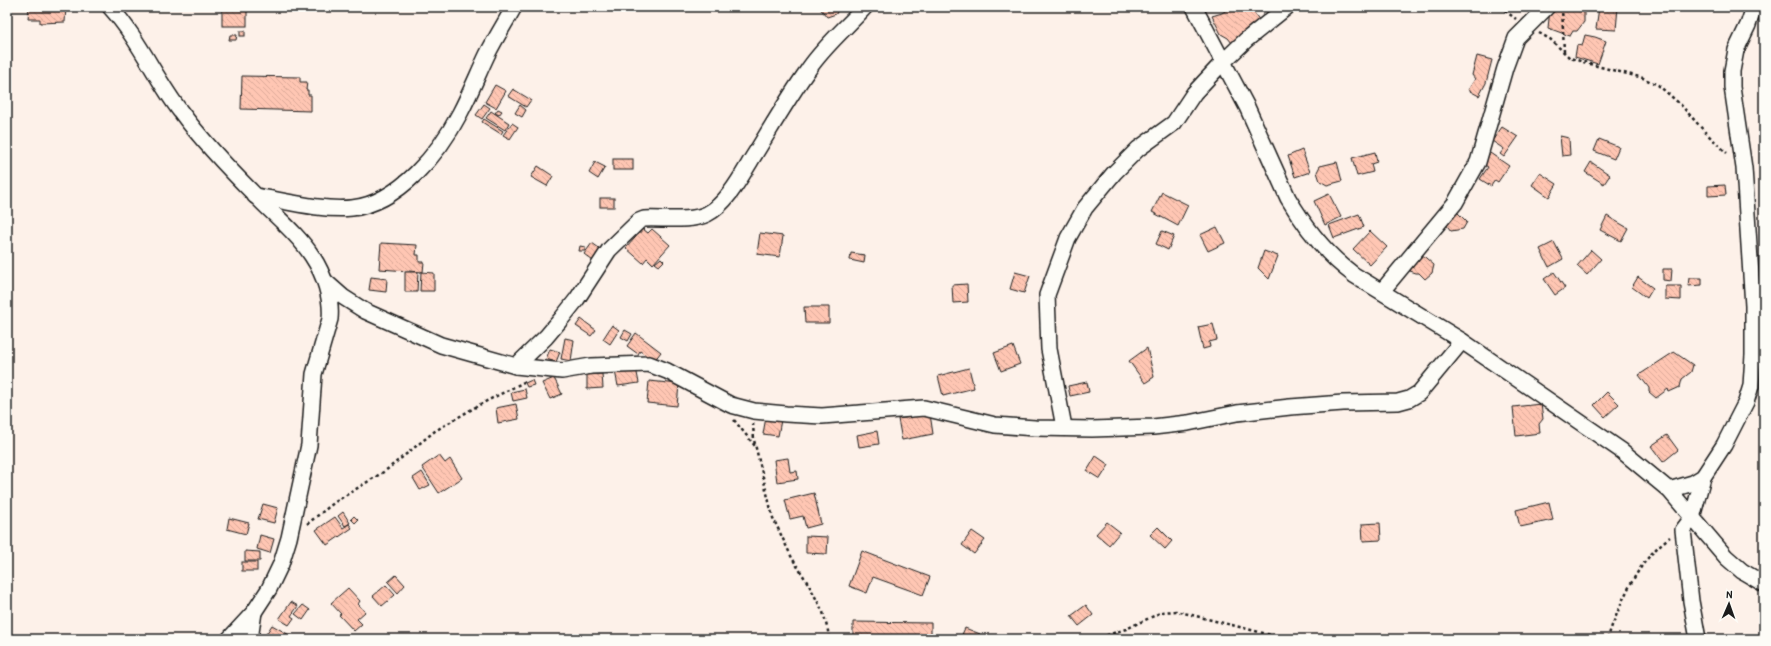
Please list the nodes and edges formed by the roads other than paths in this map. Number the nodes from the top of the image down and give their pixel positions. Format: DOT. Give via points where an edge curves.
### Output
graph roads {
  1 [pos="110,7"];
  2 [pos="514,7"];
  3 [pos="865,7"];
  4 [pos="1194,7"];
  5 [pos="1287,7"];
  6 [pos="1547,7"];
  7 [pos="1754,7"];
  8 [pos="1223,62"];
  9 [pos="255,196"];
  10 [pos="326,282"];
  11 [pos="1382,292"];
  12 [pos="1462,341"];
  13 [pos="516,366"];
  14 [pos="1064,427"];
  15 [pos="1703,477"];
  16 [pos="1669,490"];
  17 [pos="1692,518"];
  18 [pos="1764,584"];
  19 [pos="254,612"];
  20 [pos="229,639"];
  21 [pos="250,639"];
  22 [pos="1698,639"];
  1 -- 9 [label="street" via="143,50 155,74 181,113"];
  2 -- 9 [label="street" via="488,53 460,114 419,171 398,189 366,206 351,208 318,207"];
  3 -- 13 [label="street" via="809,68 731,192 718,206 707,214 696,217 639,221 609,250 578,299 546,337"];
  4 -- 8 [label="street"];
  5 -- 8 [label="street"];
  6 -- 11 [label="street" via="1516,38 1478,162 1455,203"];
  7 -- 15 [label="street" via="1736,50 1732,71 1744,168 1753,306 1751,386 1746,402 1724,445"];
  8 -- 11 [label="street" via="1296,212 1339,264"];
  8 -- 14 [label="street" via="1194,93 1174,123 1138,149 1114,173 1085,208 1068,238 1047,295 1049,349"];
  9 -- 10 [label="street" via="298,237 313,257"];
  10 -- 13 [label="street" via="365,311 400,327 441,345"];
  10 -- 19 [label="street" via="330,319 314,374 309,445 289,538 269,590"];
  11 -- 12 [label="street"];
  12 -- 14 [label="street" via="1419,393 1398,402 1343,403 1260,410 1153,427"];
  12 -- 16 [label="street" via="1603,437"];
  13 -- 14 [label="street" via="562,371 591,366 649,364 731,405 754,411 822,416 924,408 995,425"];
  15 -- 16 [label="street" via="1694,483"];
  15 -- 17 [label="street"];
  16 -- 17 [label="street"];
  17 -- 18 [label="street" via="1726,557 1742,571"];
  17 -- 22 [label="street" via="1683,530"];
  19 -- 20 [label="street"];
  19 -- 21 [label="street"];
}
